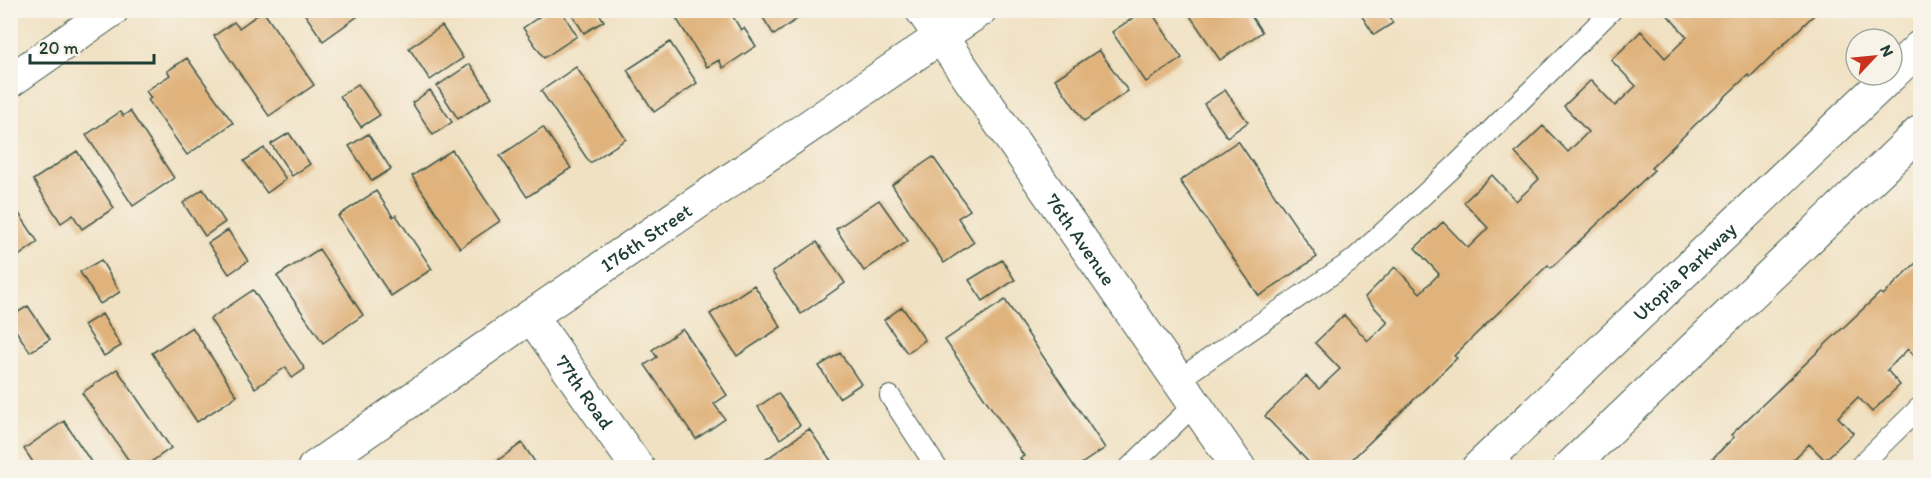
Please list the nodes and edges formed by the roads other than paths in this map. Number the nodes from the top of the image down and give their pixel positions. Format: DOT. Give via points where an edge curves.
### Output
graph roads {
  1 [pos="112,10"];
  2 [pos="922,10"];
  3 [pos="980,10"];
  4 [pos="1612,10"];
  5 [pos="940,38"];
  6 [pos="1920,47"];
  7 [pos="1904,63"];
  8 [pos="10,81"];
  9 [pos="1879,87"];
  10 [pos="1920,132"];
  11 [pos="531,316"];
  12 [pos="1186,392"];
  13 [pos="890,396"];
  14 [pos="1920,407"];
  15 [pos="314,468"];
  16 [pos="638,468"];
  17 [pos="937,468"];
  18 [pos="1129,468"];
  19 [pos="1239,468"];
  20 [pos="1478,468"];
  21 [pos="1569,468"];
  22 [pos="1858,468"];
  1 -- 8 [label="street"];
  2 -- 5 [label="street, 76th Avenue"];
  3 -- 5 [label="street, 176th Street"];
  4 -- 12 [label="lane" via="1456,165 1353,260"];
  5 -- 11 [label="street, 176th Street"];
  5 -- 12 [label="street, 76th Avenue"];
  6 -- 7 [label="street, Utopia Parkway"];
  9 -- 20 [label="street, Utopia Parkway"];
  10 -- 21 [label="street"];
  11 -- 15 [label="street, 176th Street"];
  11 -- 16 [label="street, 77th Road"];
  12 -- 18 [label="lane"];
  12 -- 19 [label="street, 76th Avenue"];
  13 -- 17 [label="lane"];
  14 -- 22 [label="lane"];
}
